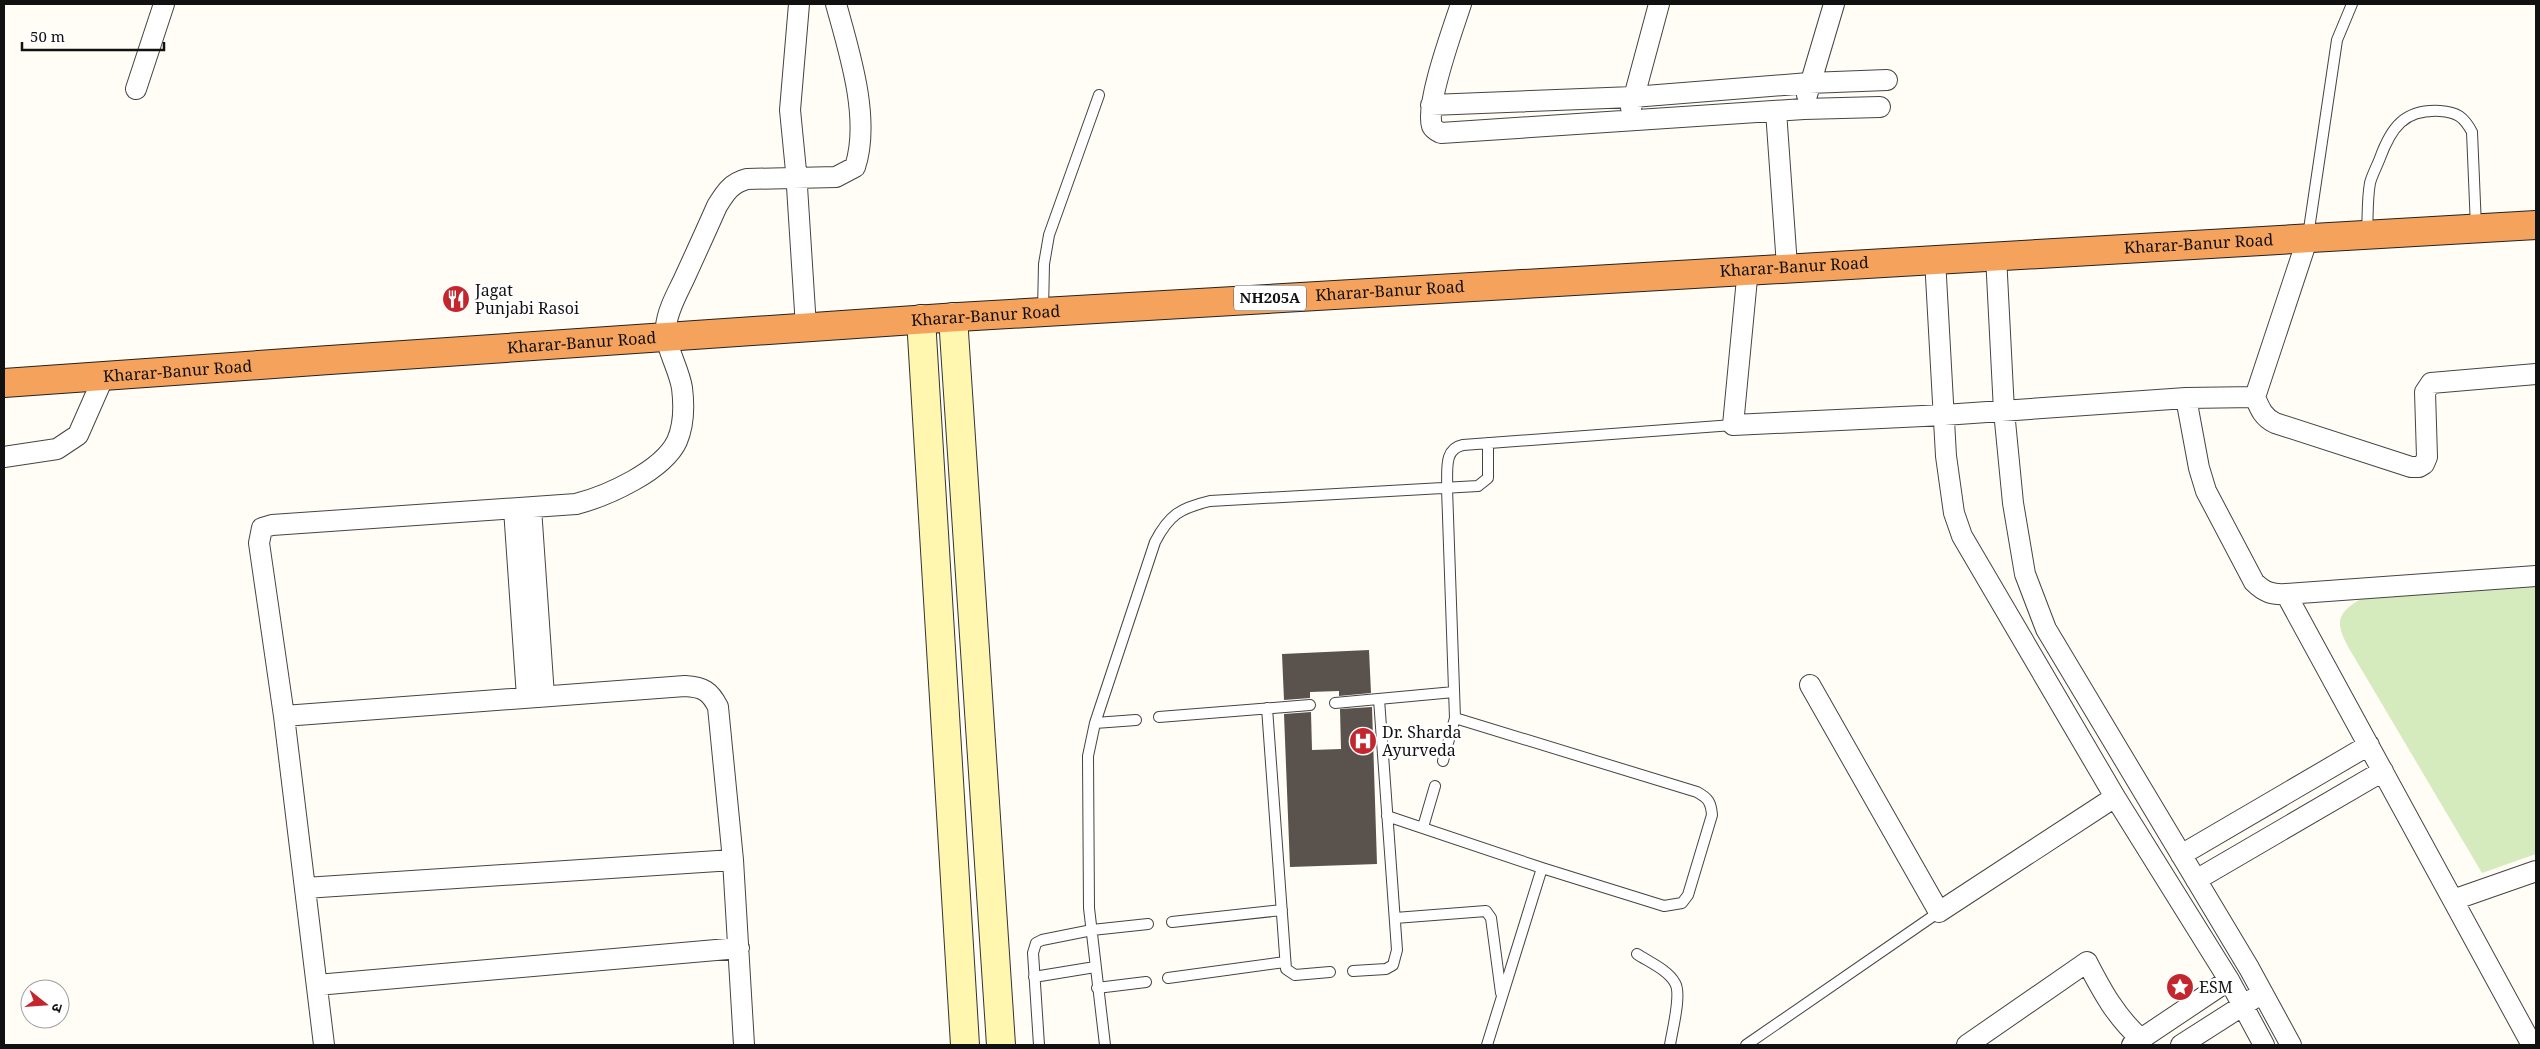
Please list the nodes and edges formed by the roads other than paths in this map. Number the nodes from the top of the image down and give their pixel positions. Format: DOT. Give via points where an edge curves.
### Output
graph roads {
  1 [pos="164,4"];
  2 [pos="799,4"];
  3 [pos="836,4"];
  4 [pos="1461,4"];
  5 [pos="1659,4"];
  6 [pos="1834,4"];
  7 [pos="2352,4"];
  8 [pos="1886,80"];
  9 [pos="1809,83"];
  10 [pos="136,89"];
  11 [pos="1099,95"];
  12 [pos="1633,97"];
  13 [pos="1431,105"];
  14 [pos="1880,107"];
  15 [pos="1804,109"];
  16 [pos="1776,111"];
  17 [pos="1629,121"];
  18 [pos="796,178"];
  19 [pos="2536,225"];
  20 [pos="2476,228"];
  21 [pos="2367,234"];
  22 [pos="2308,237"];
  23 [pos="1996,256"];
  24 [pos="1935,259"];
  25 [pos="1787,266"];
  26 [pos="1748,268"];
  27 [pos="1043,312"];
  28 [pos="953,317"];
  29 [pos="921,319"];
  30 [pos="806,327"];
  31 [pos="667,337"];
  32 [pos="2536,374"];
  33 [pos="104,376"];
  34 [pos="4,383"];
  35 [pos="2255,397"];
  36 [pos="2186,398"];
  37 [pos="2004,411"];
  38 [pos="1944,415"];
  39 [pos="1733,425"];
  40 [pos="1488,443"];
  41 [pos="4,457"];
  42 [pos="1448,488"];
  43 [pos="522,509"];
  44 [pos="2536,576"];
  45 [pos="2286,594"];
  46 [pos="1810,685"];
  47 [pos="1454,692"];
  48 [pos="535,697"];
  49 [pos="1379,699"];
  50 [pos="1335,702"];
  51 [pos="1310,704"];
  52 [pos="1267,708"];
  53 [pos="284,716"];
  54 [pos="1159,718"];
  55 [pos="1455,718"];
  56 [pos="1136,720"];
  57 [pos="1095,724"];
  58 [pos="2368,745"];
  59 [pos="1442,761"];
  60 [pos="2382,771"];
  61 [pos="1435,786"];
  62 [pos="2115,797"];
  63 [pos="1387,816"];
  64 [pos="1423,827"];
  65 [pos="2181,855"];
  66 [pos="733,860"];
  67 [pos="1542,868"];
  68 [pos="2536,871"];
  69 [pos="2196,880"];
  70 [pos="305,888"];
  71 [pos="2453,900"];
  72 [pos="1282,910"];
  73 [pos="1939,912"];
  74 [pos="1395,918"];
  75 [pos="1172,922"];
  76 [pos="1148,924"];
  77 [pos="1092,930"];
  78 [pos="739,948"];
  79 [pos="1637,954"];
  80 [pos="1285,962"];
  81 [pos="1095,967"];
  82 [pos="1353,971"];
  83 [pos="1330,972"];
  84 [pos="1034,977"];
  85 [pos="1168,978"];
  86 [pos="2229,980"];
  87 [pos="1146,982"];
  88 [pos="317,985"];
  89 [pos="1097,988"];
  90 [pos="2262,994"];
  91 [pos="1502,997"];
  92 [pos="2243,1005"];
  93 [pos="2136,1042"];
  94 [pos="324,1045"];
  95 [pos="744,1045"];
  96 [pos="966,1045"];
  97 [pos="1001,1045"];
  98 [pos="1039,1045"];
  99 [pos="1105,1045"];
  100 [pos="1487,1045"];
  101 [pos="1670,1045"];
  102 [pos="1746,1045"];
  103 [pos="1967,1045"];
  104 [pos="2182,1045"];
  105 [pos="2264,1045"];
  106 [pos="2291,1045"];
  107 [pos="2532,1045"];
  1 -- 10 [label="street"];
  2 -- 18 [label="street" via="790,110"];
  3 -- 18 [label="street" via="856,87 860,152 855,167 846,174"];
  4 -- 13 [label="street"];
  5 -- 12 [label="street"];
  6 -- 9 [label="street"];
  7 -- 22 [label="lane" via="2337,40"];
  8 -- 9 [label="street"];
  9 -- 12 [label="street"];
  9 -- 15 [label="street"];
  11 -- 27 [label="lane" via="1049,235 1044,264"];
  12 -- 13 [label="street"];
  12 -- 17 [label="street"];
  13 -- 17 [label="street" via="1431,124 1441,133"];
  14 -- 15 [label="street"];
  15 -- 16 [label="street"];
  16 -- 17 [label="street"];
  16 -- 25 [label="street"];
  18 -- 30 [label="street"];
  18 -- 31 [label="street" via="747,179 737,182 726,192 669,312"];
  19 -- 20 [label="highway, Kharar-Banur Road / NH205A"];
  20 -- 21 [label="highway, Kharar-Banur Road / NH205A"];
  20 -- 21 [label="lane" via="2472,132 2466,120 2453,112 2436,110 2397,123 2386,140 2370,183"];
  21 -- 22 [label="highway, Kharar-Banur Road / NH205A"];
  22 -- 23 [label="highway, Kharar-Banur Road / NH205A"];
  22 -- 35 [label="street"];
  23 -- 24 [label="highway, Kharar-Banur Road / NH205A"];
  23 -- 37 [label="street"];
  24 -- 25 [label="highway, Kharar-Banur Road / NH205A"];
  24 -- 38 [label="street"];
  25 -- 26 [label="highway, Kharar-Banur Road / NH205A"];
  26 -- 27 [label="highway, Kharar-Banur Road / NH205A"];
  26 -- 39 [label="street"];
  27 -- 28 [label="highway, Kharar-Banur Road / NH205A"];
  28 -- 29 [label="highway, Kharar-Banur Road / NH205A"];
  28 -- 97 [label="main road"];
  29 -- 30 [label="highway, Kharar-Banur Road / NH205A"];
  29 -- 96 [label="main road"];
  30 -- 31 [label="highway, Kharar-Banur Road / NH205A"];
  31 -- 33 [label="highway, Kharar-Banur Road / NH205A"];
  31 -- 43 [label="street" via="682,389 683,416 677,441 663,458 622,488 600,498 576,504"];
  32 -- 35 [label="street" via="2431,383 2425,392 2427,457 2419,467 2275,423 2260,411"];
  33 -- 34 [label="highway, Kharar-Banur Road / NH205A"];
  33 -- 41 [label="street" via="78,435 57,449"];
  35 -- 36 [label="street"];
  36 -- 37 [label="street"];
  36 -- 45 [label="street" via="2199,468 2215,509 2254,582 2270,593"];
  37 -- 38 [label="street"];
  37 -- 65 [label="street" via="2024,574 2046,629"];
  38 -- 39 [label="street"];
  38 -- 62 [label="street" via="1949,483 1954,514 1962,536"];
  39 -- 40 [label="lane"];
  40 -- 42 [label="lane" via="1454,447 1450,452"];
  40 -- 42 [label="lane" via="1489,472 1484,483"];
  42 -- 47 [label="lane"];
  42 -- 57 [label="lane" via="1210,501 1190,505 1176,513 1164,524 1154,542"];
  43 -- 48 [label="street"];
  43 -- 53 [label="street" via="272,524 262,528 259,543"];
  44 -- 45 [label="street"];
  45 -- 58 [label="street"];
  46 -- 73 [label="street"];
  47 -- 49 [label="lane"];
  47 -- 55 [label="lane"];
  48 -- 53 [label="street"];
  48 -- 66 [label="street" via="685,686 701,687 712,695 718,708"];
  49 -- 50 [label="lane"];
  49 -- 63 [label="lane"];
  51 -- 52 [label="lane"];
  52 -- 54 [label="lane"];
  52 -- 72 [label="lane"];
  53 -- 70 [label="street"];
  55 -- 59 [label="lane"];
  55 -- 67 [label="lane" via="1697,792 1708,797 1711,804 1712,815 1688,895 1682,903 1664,906"];
  56 -- 57 [label="lane"];
  57 -- 77 [label="lane" via="1088,756 1086,789"];
  58 -- 60 [label="street"];
  58 -- 65 [label="street"];
  60 -- 69 [label="street"];
  60 -- 71 [label="street"];
  61 -- 64 [label="lane"];
  62 -- 73 [label="street"];
  62 -- 86 [label="street"];
  63 -- 64 [label="lane"];
  63 -- 74 [label="lane"];
  64 -- 67 [label="lane"];
  65 -- 69 [label="street"];
  66 -- 70 [label="street"];
  66 -- 78 [label="street"];
  67 -- 91 [label="lane"];
  68 -- 71 [label="street"];
  69 -- 90 [label="street"];
  70 -- 88 [label="street"];
  71 -- 107 [label="street"];
  72 -- 75 [label="lane"];
  72 -- 80 [label="lane"];
  73 -- 102 [label="lane"];
  74 -- 82 [label="lane" via="1397,950 1393,965 1386,969"];
  74 -- 91 [label="lane" via="1481,910 1489,913"];
  76 -- 77 [label="lane"];
  77 -- 81 [label="lane"];
  77 -- 84 [label="lane" via="1036,943"];
  78 -- 88 [label="street"];
  78 -- 95 [label="street"];
  79 -- 101 [label="lane" via="1676,983 1678,992"];
  80 -- 83 [label="lane" via="1289,973"];
  80 -- 85 [label="lane"];
  81 -- 84 [label="lane"];
  81 -- 89 [label="lane"];
  84 -- 98 [label="lane"];
  86 -- 92 [label="street"];
  86 -- 93 [label="street"];
  87 -- 89 [label="lane"];
  88 -- 94 [label="street"];
  89 -- 99 [label="lane"];
  90 -- 92 [label="street"];
  90 -- 106 [label="street"];
  91 -- 100 [label="lane"];
  92 -- 104 [label="street"];
  92 -- 105 [label="street"];
  93 -- 103 [label="street" via="2107,1000 2087,962"];
}
